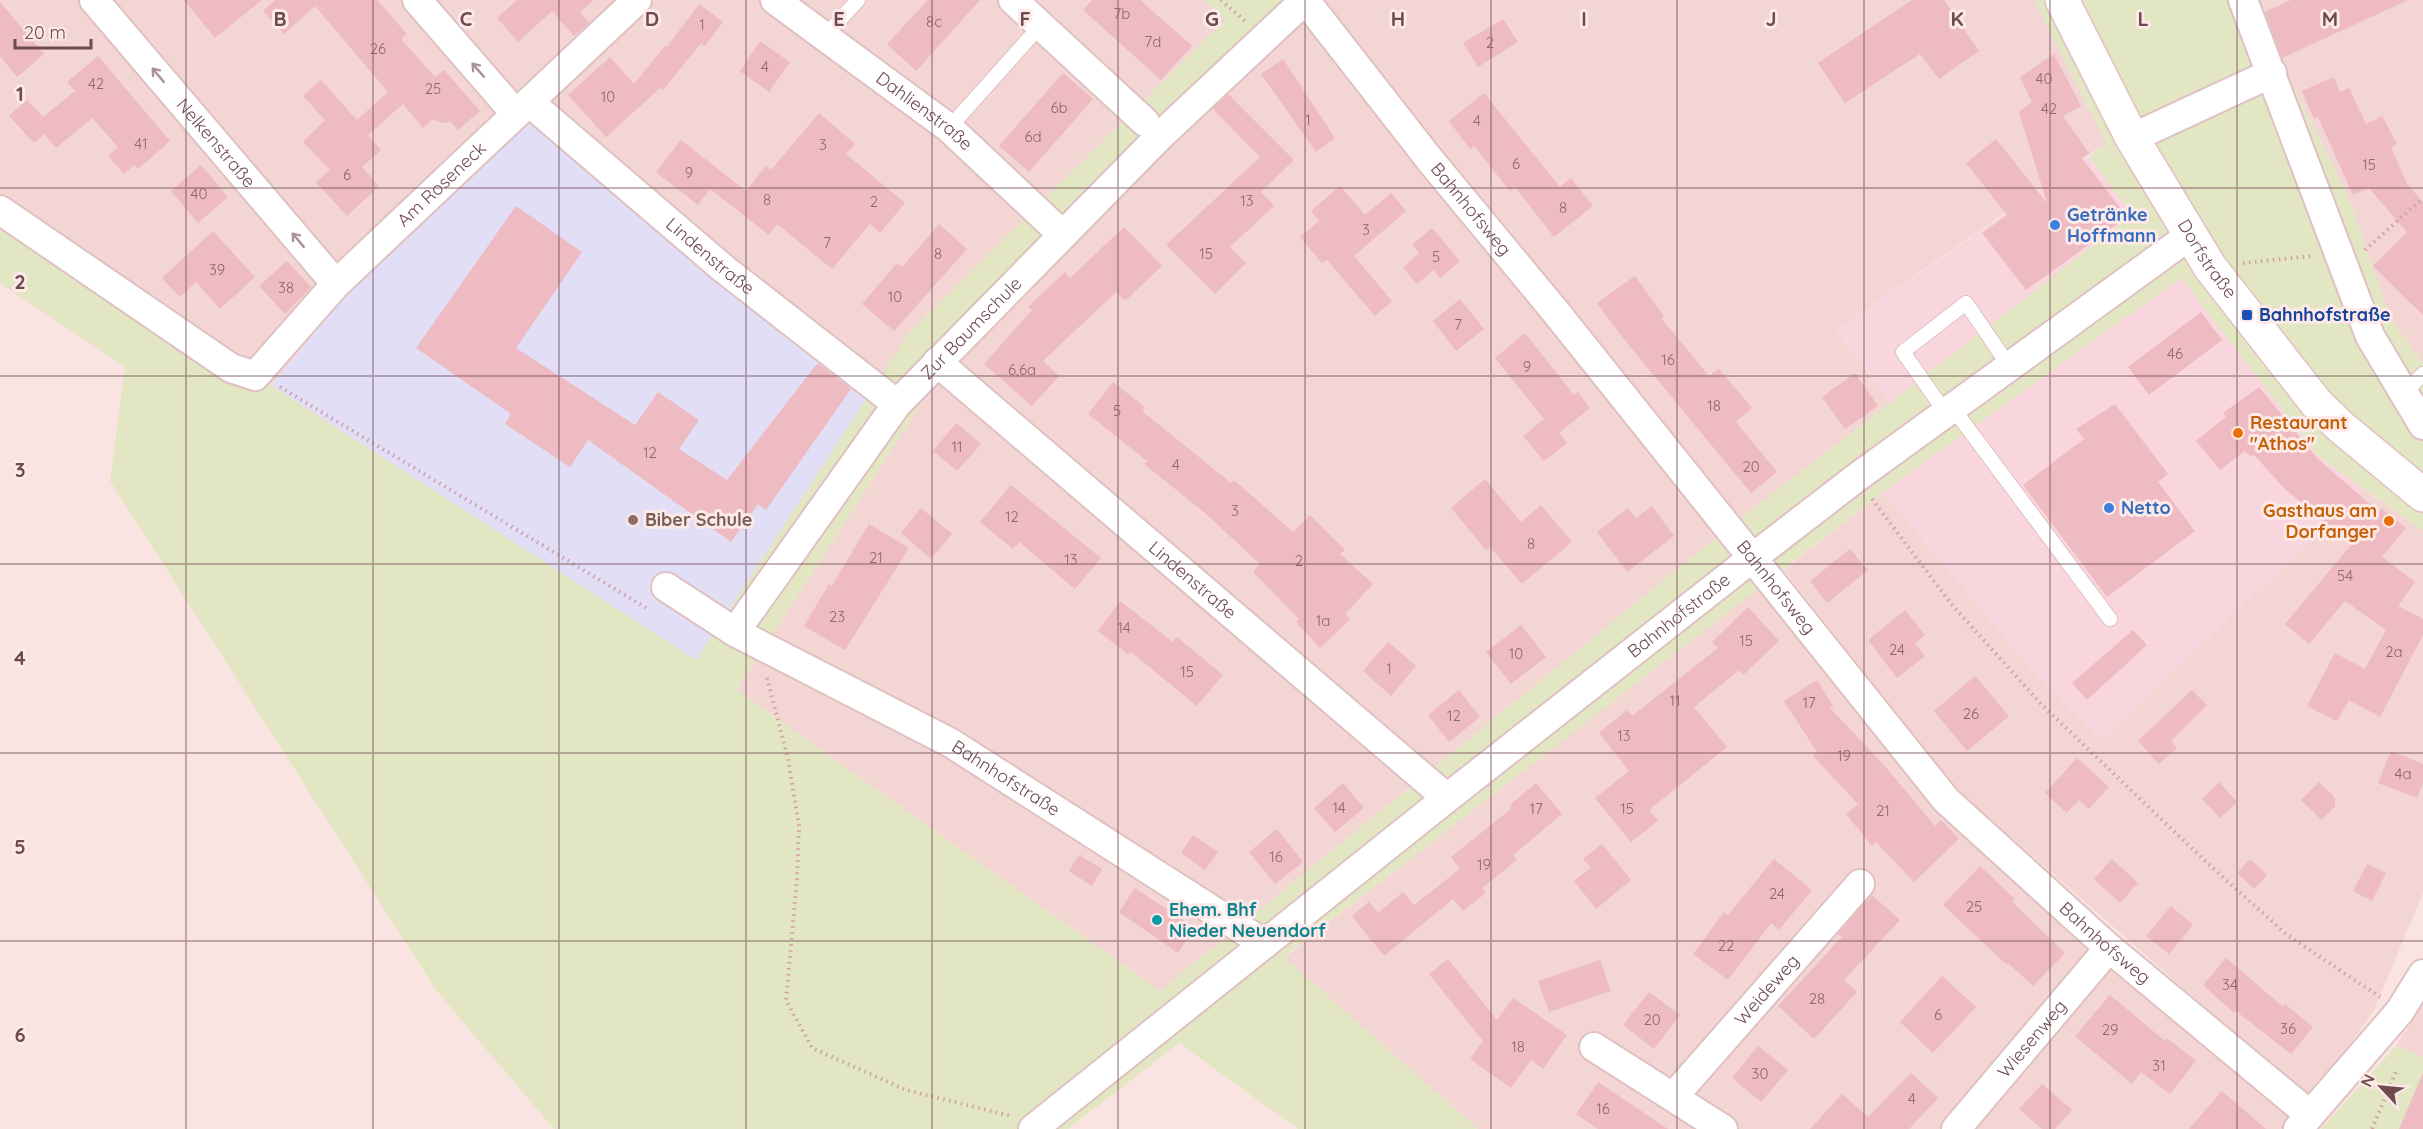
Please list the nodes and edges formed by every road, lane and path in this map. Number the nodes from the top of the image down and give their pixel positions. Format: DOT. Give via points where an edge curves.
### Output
graph roads {
  1 [pos="94,0"];
  2 [pos="417,0"];
  3 [pos="637,0"];
  4 [pos="775,0"];
  5 [pos="858,0"];
  6 [pos="1013,0"];
  7 [pos="1221,0"];
  8 [pos="1305,0"];
  9 [pos="2062,0"];
  10 [pos="2243,0"];
  11 [pos="1245,22"];
  12 [pos="1040,26"];
  13 [pos="824,37"];
  14 [pos="2272,73"];
  15 [pos="522,108"];
  16 [pos="1145,122"];
  17 [pos="949,128"];
  18 [pos="2132,138"];
  19 [pos="0,210"];
  20 [pos="1063,235"];
  21 [pos="2189,236"];
  22 [pos="336,284"];
  23 [pos="937,362"];
  24 [pos="2009,366"];
  25 [pos="256,375"];
  26 [pos="2413,383"];
  27 [pos="897,404"];
  28 [pos="1949,410"];
  29 [pos="2423,425"];
  30 [pos="1856,478"];
  31 [pos="2423,495"];
  32 [pos="1752,559"];
  33 [pos="666,587"];
  34 [pos="653,612"];
  35 [pos="2110,619"];
  36 [pos="735,632"];
  37 [pos="766,674"];
  38 [pos="1447,798"];
  39 [pos="1860,884"];
  40 [pos="1265,944"];
  41 [pos="2109,948"];
  42 [pos="2423,975"];
  43 [pos="2400,1011"];
  44 [pos="1594,1047"];
  45 [pos="2397,1070"];
  46 [pos="1674,1096"];
  47 [pos="2304,1122"];
  48 [pos="1037,1126"];
  49 [pos="1723,1129"];
  50 [pos="1956,1129"];
  51 [pos="2372,1129"];
  22 -- 1 [label="street, Nelkenstraße, one-way"];
  15 -- 2 [label="street, Lindenstraße, one-way"];
  3 -- 15 [label="street, Am Roseneck"];
  4 -- 13 [label="street, Dahlienstraße"];
  5 -- 13 [label="lane"];
  6 -- 12 [label="street"];
  7 -- 11 [label="path"];
  8 -- 20 [label="street, Zur Baumschule" via="1160,136"];
  8 -- 32 [label="street, Bahnhofsweg"];
  9 -- 18 [label="main road, Dorfstraße"];
  10 -- 14 [label="street"];
  12 -- 16 [label="street"];
  12 -- 17 [label="lane"];
  13 -- 17 [label="street, Dahlienstraße"];
  14 -- 18 [label="street"];
  14 -- 26 [label="street" via="2370,336"];
  15 -- 22 [label="street, Am Roseneck"];
  15 -- 27 [label="street, Lindenstraße"];
  17 -- 20 [label="street, Dahlienstraße"];
  18 -- 21 [label="main road, Dorfstraße"];
  19 -- 25 [label="street" via="231,368"];
  20 -- 23 [label="street, Zur Baumschule"];
  21 -- 24 [label="street, Bahnhofstraße"];
  21 -- 31 [label="main road, Dorfstraße" via="2317,404"];
  22 -- 25 [label="street, Am Roseneck"];
  23 -- 27 [label="street, Zur Baumschule"];
  23 -- 38 [label="street, Lindenstraße"];
  24 -- 28 [label="street, Bahnhofstraße"];
  24 -- 28 [label="lane" via="1966,303 1903,352"];
  25 -- 34 [label="path"];
  26 -- 29 [label="street"];
  27 -- 36 [label="street, Zur Baumschule"];
  28 -- 30 [label="street, Bahnhofstraße"];
  28 -- 35 [label="lane"];
  30 -- 32 [label="street, Bahnhofstraße"];
  30 -- 43 [label="path" via="1952,605 2042,705 2286,934"];
  32 -- 38 [label="street, Bahnhofstraße"];
  32 -- 41 [label="street, Bahnhofsweg" via="1946,800"];
  33 -- 36 [label="street"];
  36 -- 40 [label="street, Bahnhofstraße" via="951,743"];
  37 -- 48 [label="path" via="788,759 799,826 786,1000 812,1048 906,1090"];
  38 -- 40 [label="street, Bahnhofstraße"];
  39 -- 46 [label="street, Weideweg"];
  40 -- 48 [label="street, Bahnhofstraße"];
  41 -- 47 [label="street, Bahnhofsweg"];
  41 -- 50 [label="street, Wiesenweg"];
  42 -- 43 [label="street"];
  43 -- 47 [label="street"];
  44 -- 46 [label="street"];
  45 -- 51 [label="path"];
  46 -- 49 [label="street"];
}
